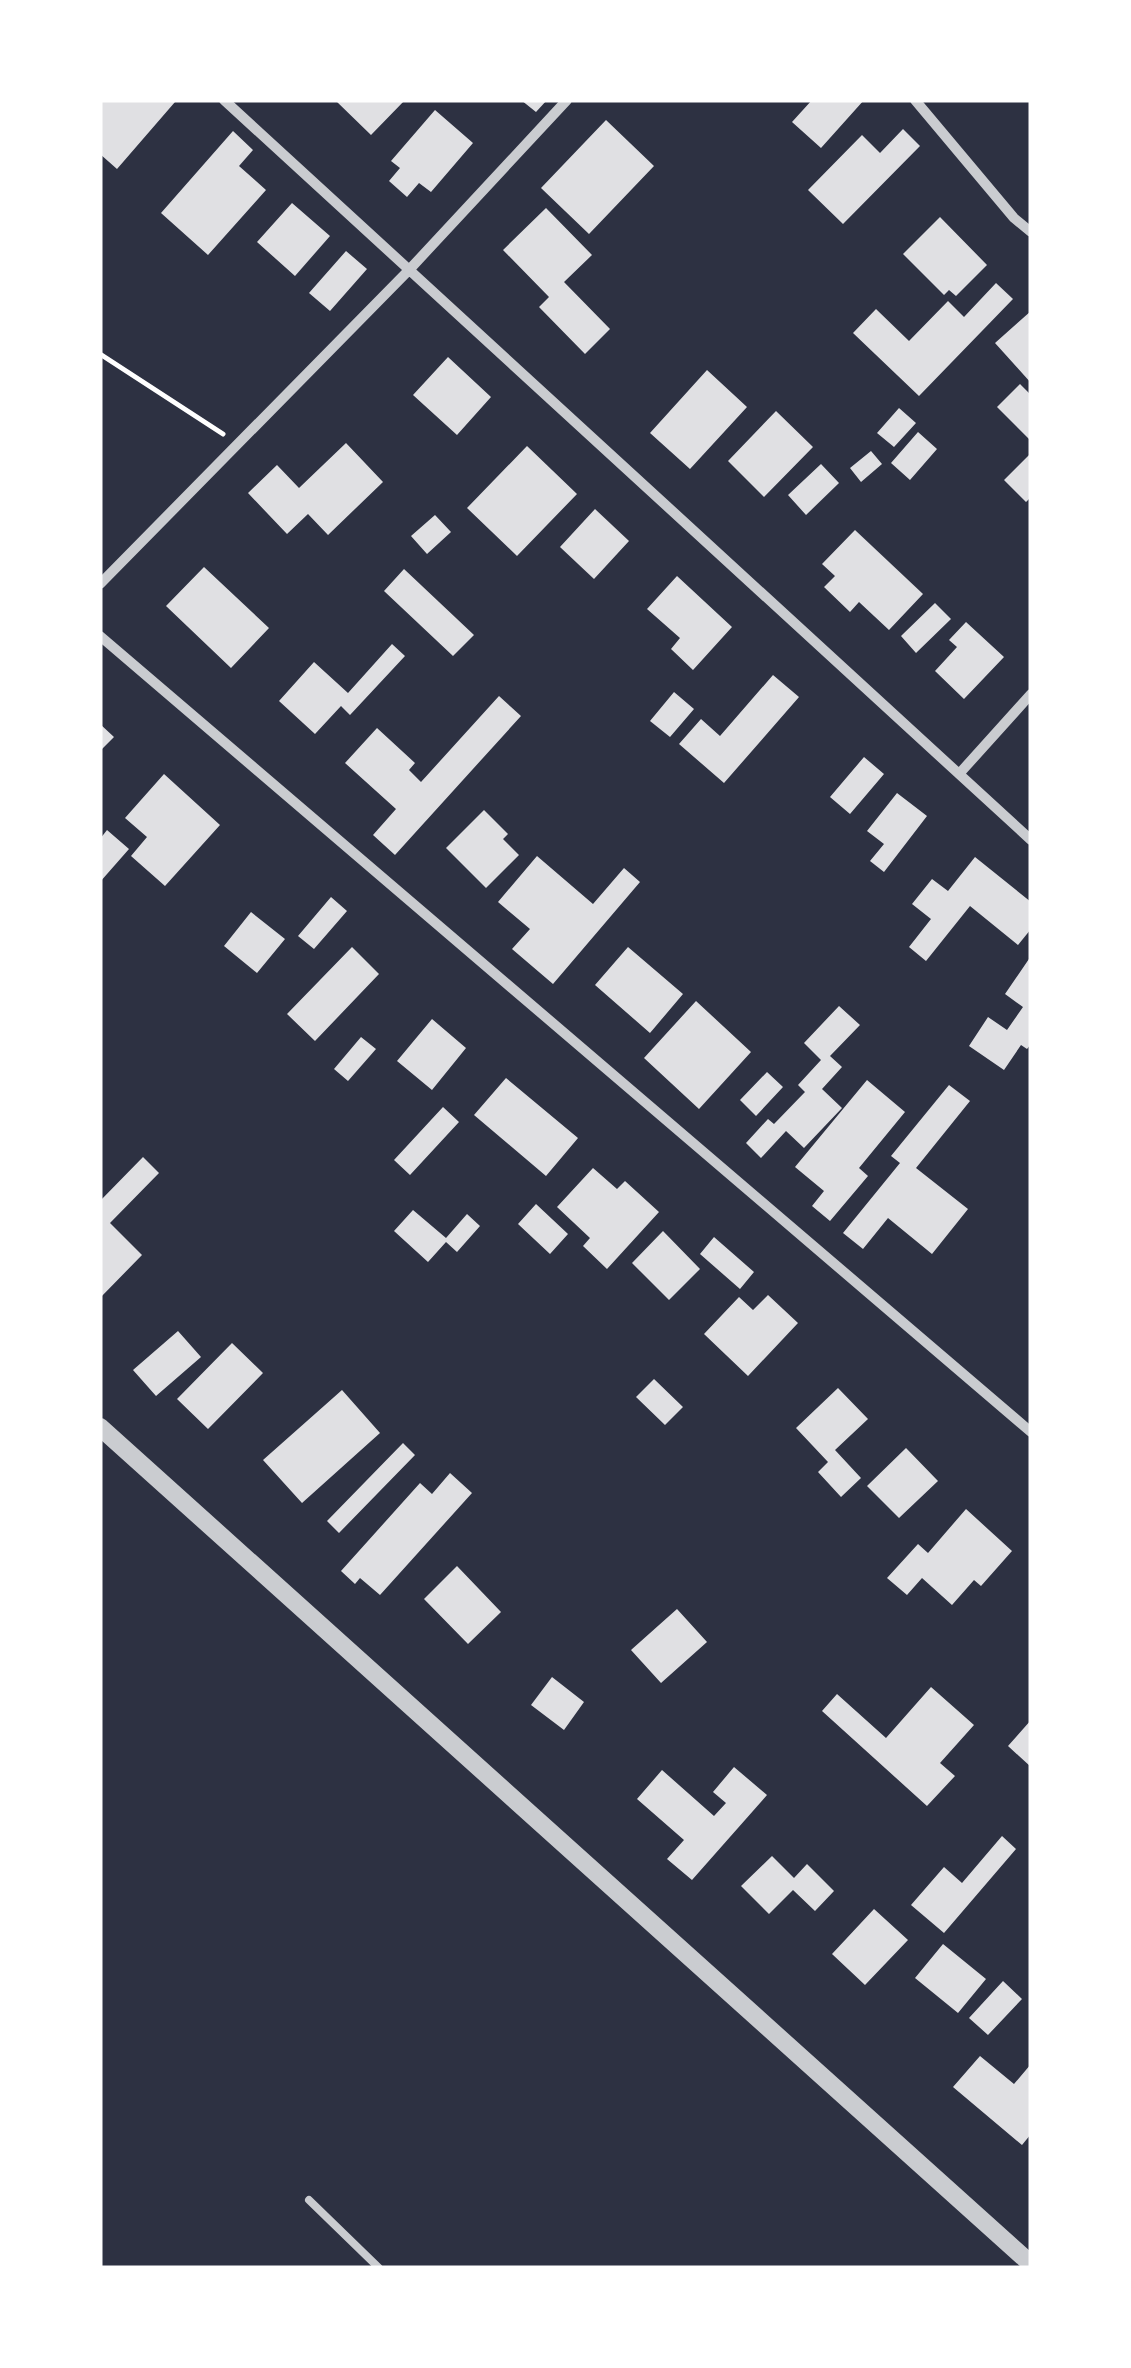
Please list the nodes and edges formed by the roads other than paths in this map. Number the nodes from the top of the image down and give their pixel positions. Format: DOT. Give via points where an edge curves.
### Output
graph roads {
  1 [pos="224,100"];
  2 [pos="567,100"];
  3 [pos="915,100"];
  4 [pos="1031,232"];
  5 [pos="409,270"];
  6 [pos="100,584"];
  7 [pos="100,636"];
  8 [pos="1031,694"];
  9 [pos="959,774"];
  10 [pos="1031,840"];
  11 [pos="100,1427"];
  12 [pos="1031,1432"];
  13 [pos="310,2200"];
  14 [pos="1031,2264"];
  15 [pos="379,2268"];
  1 -- 5 [label="street"];
  2 -- 5 [label="street"];
  3 -- 4 [label="street"];
  5 -- 6 [label="street"];
  5 -- 9 [label="street"];
  7 -- 12 [label="street"];
  8 -- 9 [label="street"];
  9 -- 10 [label="street"];
  11 -- 14 [label="street"];
  13 -- 15 [label="lane"];
}
